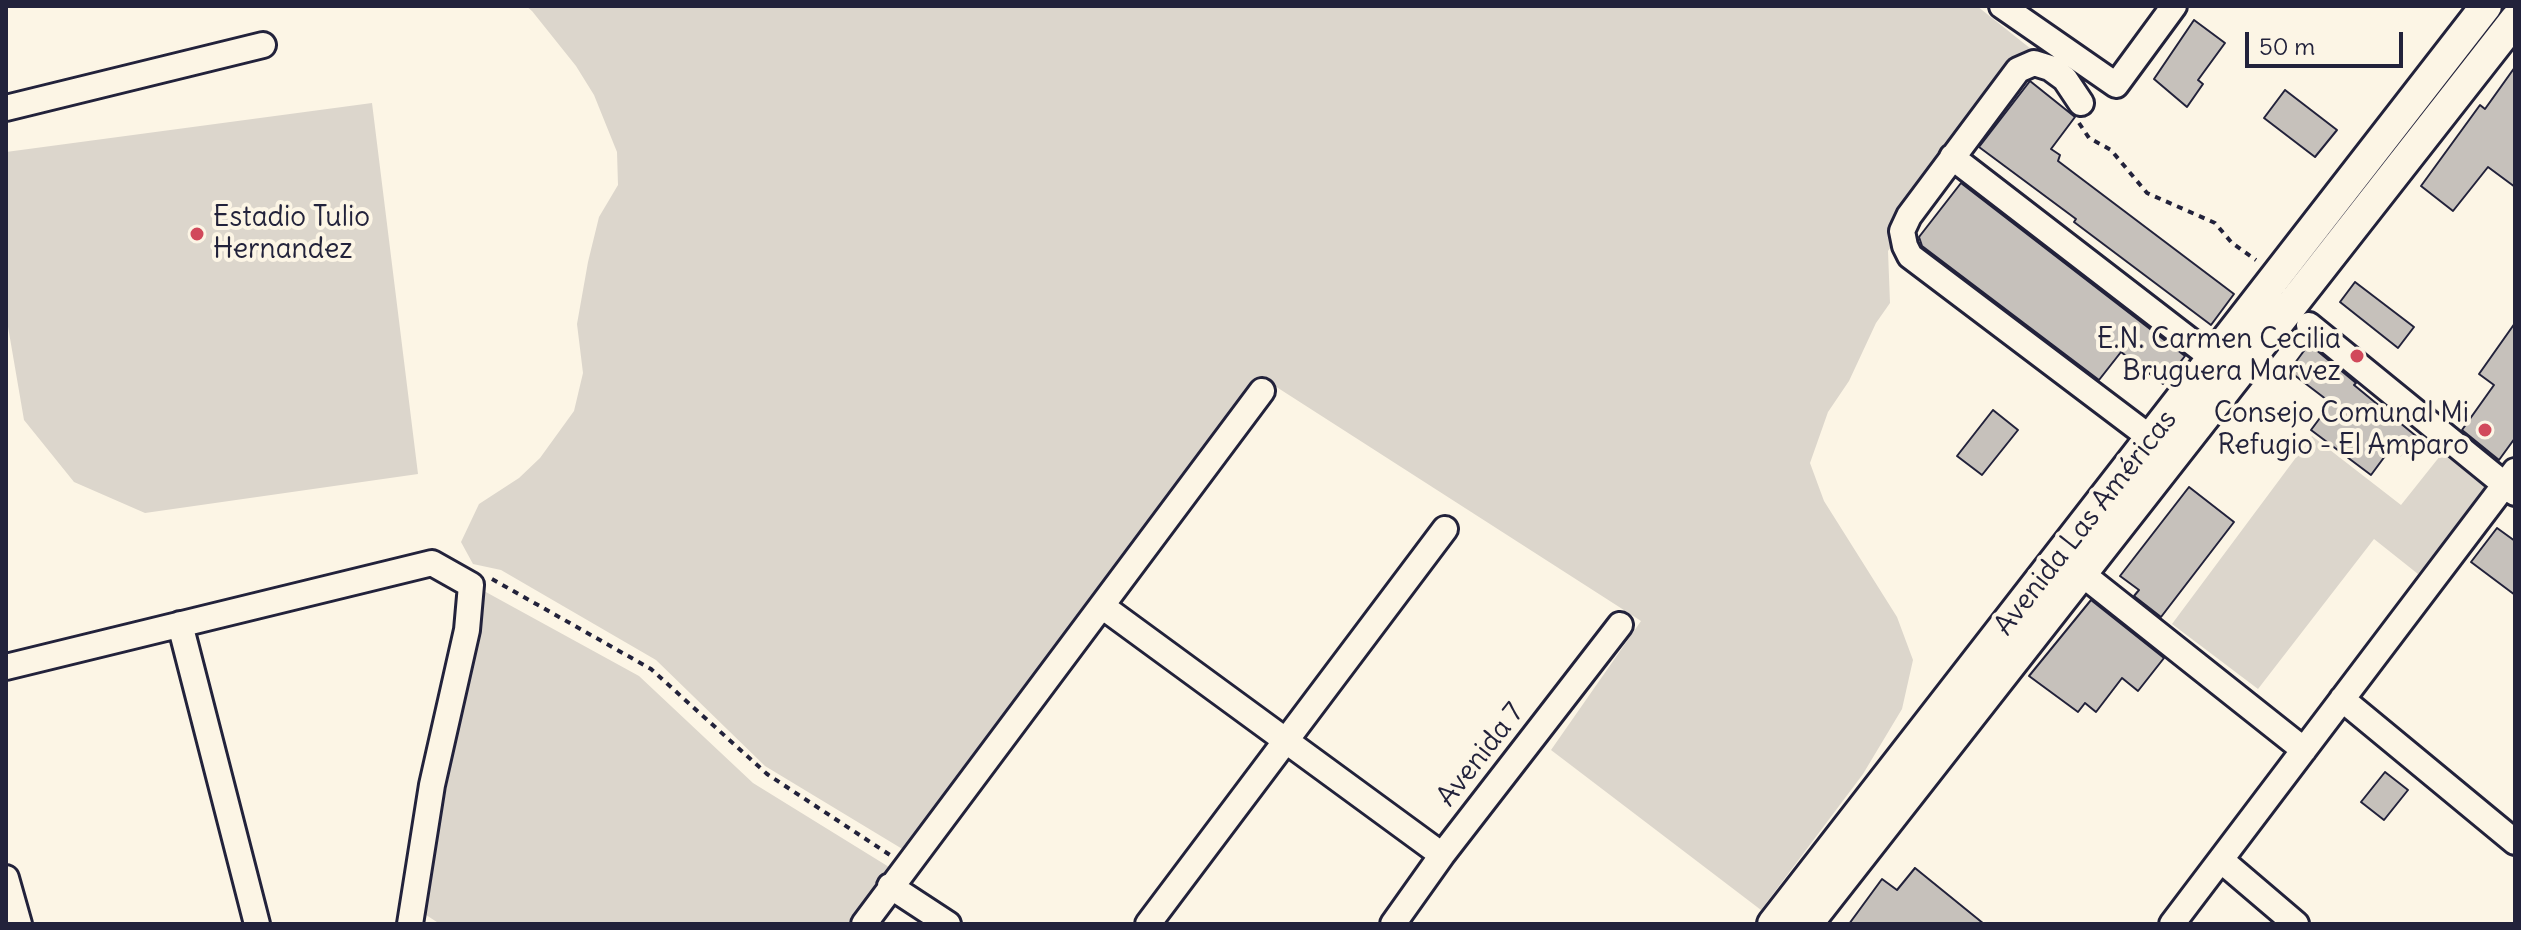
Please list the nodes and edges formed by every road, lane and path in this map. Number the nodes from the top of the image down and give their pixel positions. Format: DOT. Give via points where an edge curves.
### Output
graph roads {
  1 [pos="2002,6"];
  2 [pos="2174,6"];
  3 [pos="2486,6"];
  4 [pos="2515,20"];
  5 [pos="263,45"];
  6 [pos="2081,103"];
  7 [pos="6,108"];
  8 [pos="1952,157"];
  9 [pos="2278,276"];
  10 [pos="2309,325"];
  11 [pos="2214,359"];
  12 [pos="1262,391"];
  13 [pos="2152,439"];
  14 [pos="2512,483"];
  15 [pos="1445,529"];
  16 [pos="2081,573"];
  17 [pos="471,585"];
  18 [pos="1102,606"];
  19 [pos="180,624"];
  20 [pos="1620,625"];
  21 [pos="6,667"];
  22 [pos="2342,699"];
  23 [pos="1285,739"];
  24 [pos="2304,750"];
  25 [pos="2515,842"];
  26 [pos="1442,855"];
  27 [pos="2221,860"];
  28 [pos="906,865"];
  29 [pos="6,878"];
  30 [pos="890,886"];
  31 [pos="413,923"];
  32 [pos="19,924"];
  33 [pos="257,924"];
  34 [pos="864,924"];
  35 [pos="948,924"];
  36 [pos="1148,924"];
  37 [pos="1393,924"];
  38 [pos="1773,924"];
  39 [pos="1807,924"];
  40 [pos="2172,924"];
  41 [pos="2296,924"];
  1 -- 2 [label="street" via="2116,85"];
  3 -- 9 [label="main road, Avenida Las Américas"];
  4 -- 16 [label="main road, Avenida Las Américas"];
  5 -- 7 [label="street"];
  6 -- 8 [label="street" via="2050,68 2026,66"];
  6 -- 9 [label="path" via="2079,125 2089,138 2111,150 2147,193 2215,223 2232,243"];
  8 -- 11 [label="street"];
  8 -- 13 [label="street" via="1902,231 1910,256"];
  9 -- 11 [label="main road, Avenida Las Américas"];
  10 -- 14 [label="street"];
  11 -- 13 [label="main road, Avenida Las Américas"];
  12 -- 18 [label="street"];
  13 -- 38 [label="main road, Avenida Las Américas"];
  14 -- 22 [label="street"];
  15 -- 23 [label="street"];
  16 -- 24 [label="street"];
  16 -- 39 [label="main road, Avenida Las Américas"];
  17 -- 19 [label="street" via="432,563"];
  17 -- 28 [label="path" via="493,578 651,669 767,774"];
  17 -- 31 [label="street" via="467,630 432,785"];
  18 -- 23 [label="street"];
  18 -- 28 [label="street"];
  19 -- 21 [label="street"];
  19 -- 33 [label="street"];
  20 -- 26 [label="street, Avenida 7"];
  22 -- 24 [label="street"];
  22 -- 25 [label="street"];
  23 -- 26 [label="street"];
  23 -- 36 [label="street"];
  24 -- 27 [label="street"];
  26 -- 37 [label="street, Avenida 7"];
  27 -- 40 [label="street"];
  27 -- 41 [label="street"];
  28 -- 30 [label="street"];
  29 -- 32 [label="street"];
  30 -- 34 [label="street"];
  30 -- 35 [label="street"];
}
